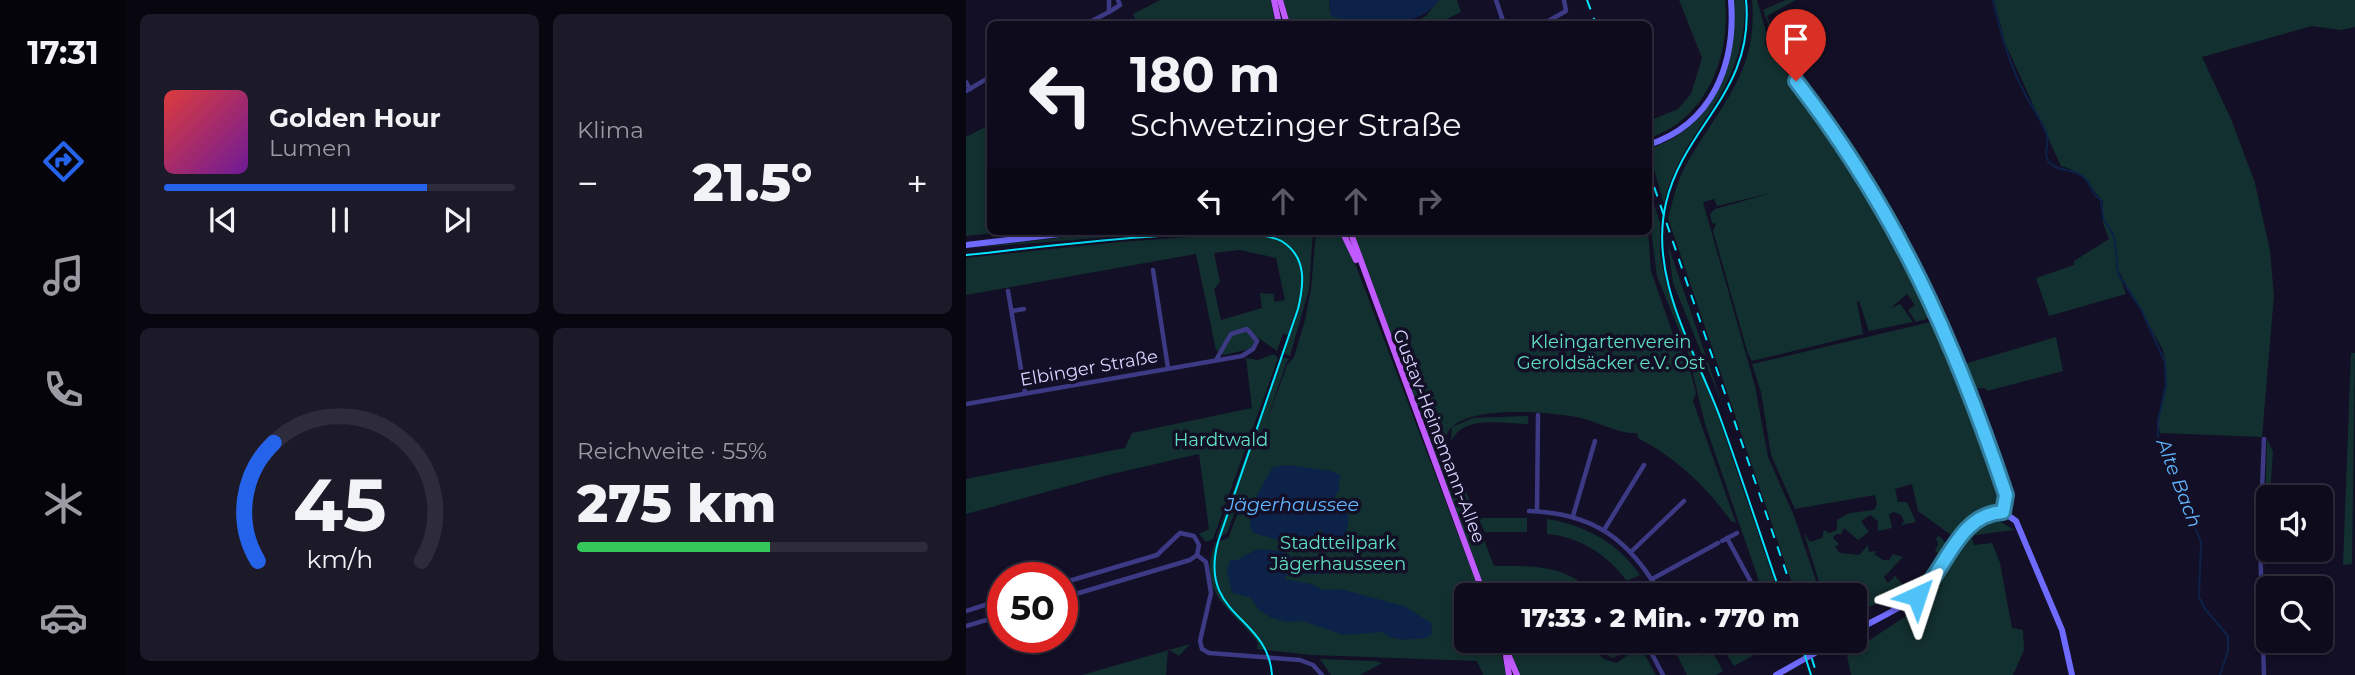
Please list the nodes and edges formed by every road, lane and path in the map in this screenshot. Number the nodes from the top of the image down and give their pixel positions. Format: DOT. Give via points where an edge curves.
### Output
graph roads {
  1 [pos="1109,0"];
  2 [pos="1118,0"];
  3 [pos="1274,0"];
  4 [pos="1280,0"];
  5 [pos="1496,0"];
  6 [pos="1564,0"];
  7 [pos="1731,0"];
  8 [pos="1109,12"];
  9 [pos="1092,21"];
  10 [pos="1278,21"];
  11 [pos="1286,21"];
  12 [pos="1503,21"];
  13 [pos="1549,21"];
  14 [pos="1770,46"];
  15 [pos="987,79"];
  16 [pos="966,82"];
  17 [pos="968,90"];
  18 [pos="1652,144"];
  19 [pos="1051,235"];
  20 [pos="1344,235"];
  21 [pos="1351,235"];
  22 [pos="966,245"];
  23 [pos="1153,270"];
  24 [pos="1368,287"];
  25 [pos="1008,291"];
  26 [pos="1024,309"];
  27 [pos="1012,311"];
  28 [pos="1216,360"];
  29 [pos="1168,368"];
  30 [pos="1026,393"];
  31 [pos="966,404"];
  32 [pos="1538,415"];
  33 [pos="2264,439"];
  34 [pos="1595,441"];
  35 [pos="1644,465"];
  36 [pos="1684,501"];
  37 [pos="1529,511"];
  38 [pos="1538,511"];
  39 [pos="2003,512"];
  40 [pos="1573,516"];
  41 [pos="1604,530"];
  42 [pos="1737,533"];
  43 [pos="1722,541"];
  44 [pos="1632,551"];
  45 [pos="1197,555"];
  46 [pos="1078,578"];
  47 [pos="1652,579"];
  48 [pos="1479,583"];
  49 [pos="1654,583"];
  50 [pos="1750,583"];
  51 [pos="1078,593"];
  52 [pos="987,604"];
  53 [pos="966,611"];
  54 [pos="987,620"];
  55 [pos="1867,624"];
  56 [pos="966,626"];
  57 [pos="1506,653"];
  58 [pos="1507,653"];
  59 [pos="1652,653"];
  60 [pos="1815,653"];
  61 [pos="1322,675"];
  62 [pos="1510,675"];
  63 [pos="1517,675"];
  64 [pos="1663,675"];
  65 [pos="1776,675"];
  66 [pos="2072,675"];
  67 [pos="2264,675"];
  1 -- 8 [label="street"];
  2 -- 8 [label="street" via="1119,5"];
  3 -- 10 [label="main road"];
  4 -- 11 [label="main road"];
  5 -- 12 [label="street"];
  6 -- 13 [label="street" via="1562,14"];
  7 -- 18 [label="main road" via="1728,54 1714,91 1687,127"];
  8 -- 9 [label="street"];
  14 -- 39 [label="street" via="1847,148 1926,288 2005,492"];
  15 -- 17 [label="street"];
  16 -- 17 [label="street"];
  19 -- 22 [label="main road"];
  20 -- 24 [label="main road, Gustav-Heinemann-Allee"];
  21 -- 24 [label="main road, Gustav-Heinemann-Allee"];
  23 -- 29 [label="street"];
  24 -- 48 [label="main road, Gustav-Heinemann-Allee"];
  25 -- 27 [label="street"];
  26 -- 27 [label="street"];
  27 -- 30 [label="street"];
  28 -- 28 [label="street, Elbinger Straße" via="1250,353 1257,341 1255,335 1247,329 1235,332"];
  28 -- 29 [label="street, Elbinger Straße"];
  29 -- 30 [label="street, Elbinger Straße"];
  30 -- 31 [label="street, Elbinger Straße"];
  32 -- 38 [label="street"];
  33 -- 67 [label="street" via="2260,551"];
  34 -- 40 [label="street"];
  35 -- 41 [label="street"];
  36 -- 44 [label="street"];
  37 -- 38 [label="street"];
  38 -- 40 [label="street"];
  39 -- 55 [label="main road" via="1986,516 1966,530 1917,596"];
  39 -- 66 [label="main road" via="2016,521 2059,623"];
  40 -- 41 [label="street"];
  41 -- 44 [label="street"];
  42 -- 43 [label="street"];
  43 -- 47 [label="street"];
  43 -- 50 [label="street"];
  44 -- 47 [label="street"];
  45 -- 46 [label="street" via="1199,545 1194,536 1183,532 1172,537 1157,555"];
  45 -- 51 [label="street"];
  45 -- 61 [label="street" via="1206,562 1211,593 1202,649 1303,661"];
  47 -- 49 [label="street"];
  52 -- 53 [label="street"];
  54 -- 56 [label="street"];
  57 -- 62 [label="main road"];
  58 -- 63 [label="main road"];
  59 -- 64 [label="street"];
  60 -- 65 [label="main road"];
}
